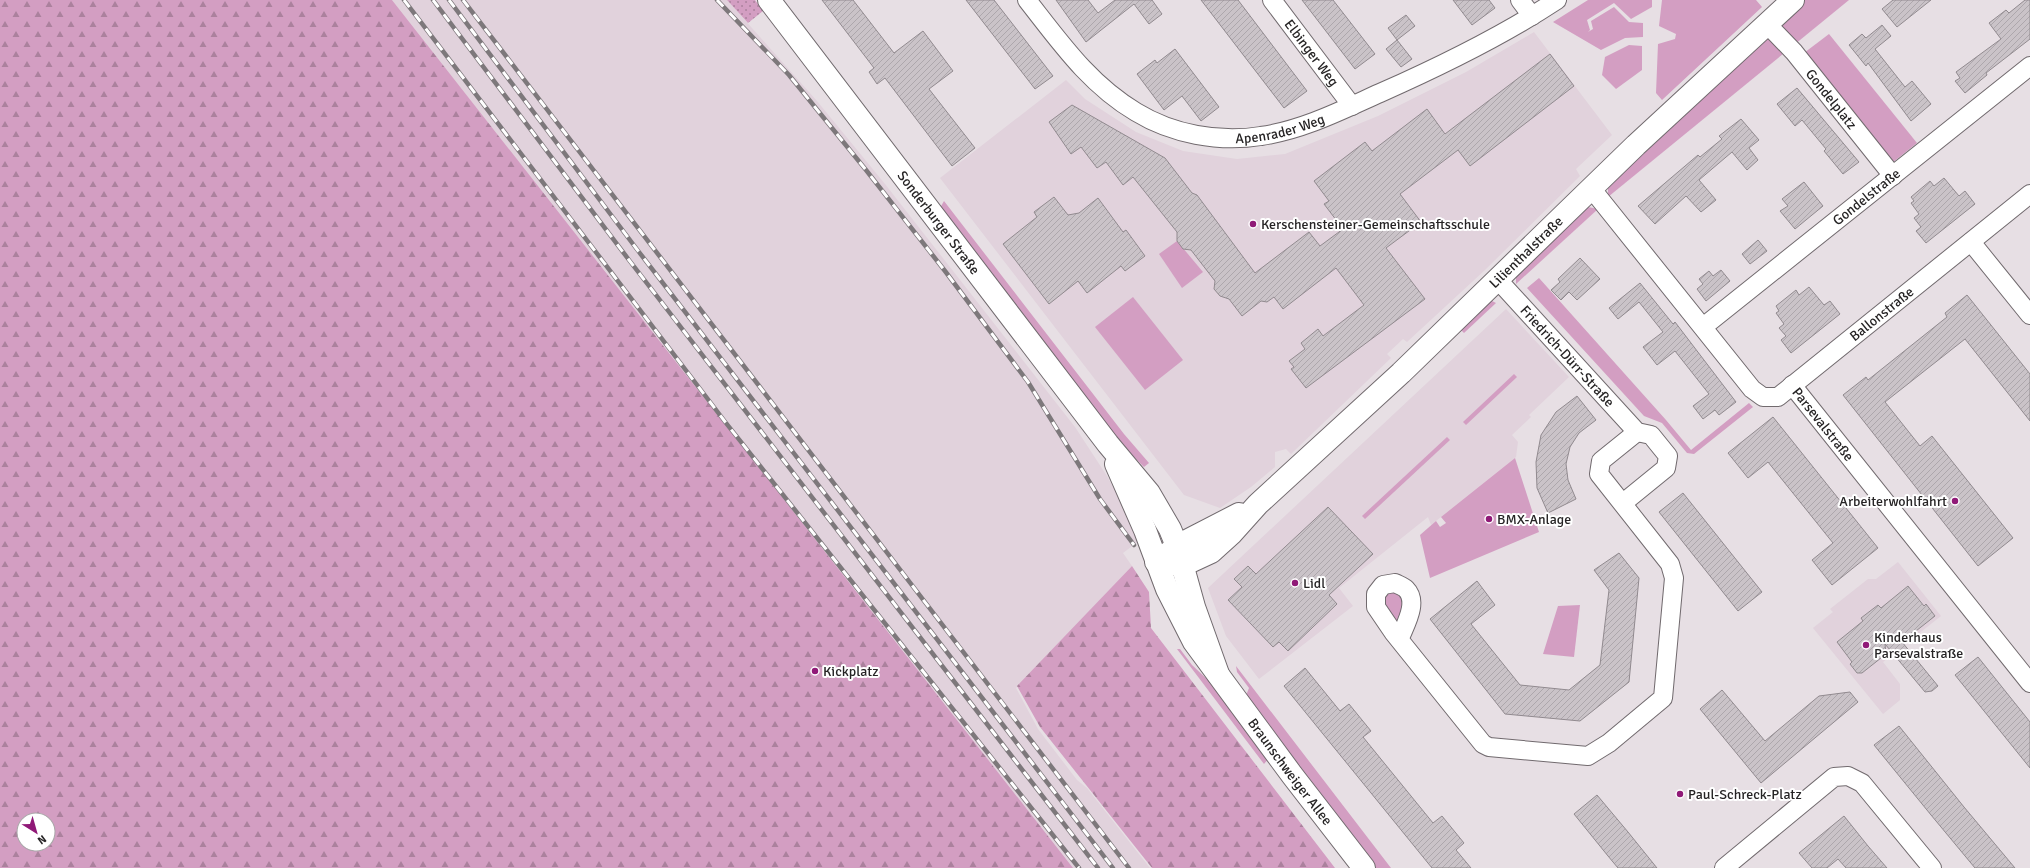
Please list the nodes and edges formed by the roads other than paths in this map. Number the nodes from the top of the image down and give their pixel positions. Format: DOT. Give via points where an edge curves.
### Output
graph roads {
  1 [pos="769,0"];
  2 [pos="1027,0"];
  3 [pos="1272,0"];
  4 [pos="1520,0"];
  5 [pos="1557,0"];
  6 [pos="1793,0"];
  7 [pos="1532,16"];
  8 [pos="1767,24"];
  9 [pos="2030,66"];
  10 [pos="1352,106"];
  11 [pos="1893,176"];
  12 [pos="1591,188"];
  13 [pos="2030,194"];
  14 [pos="1971,242"];
  15 [pos="1498,280"];
  16 [pos="2030,315"];
  17 [pos="1703,327"];
  18 [pos="1792,385"];
  19 [pos="1637,432"];
  20 [pos="1108,444"];
  21 [pos="1620,500"];
  22 [pos="1180,556"];
  23 [pos="1156,562"];
  24 [pos="1400,638"];
  25 [pos="1218,674"];
  26 [pos="2030,682"];
  27 [pos="1364,868"];
  28 [pos="1724,868"];
  29 [pos="1932,868"];
  1 -- 20 [label="street, Sonderburger Straße"];
  2 -- 10 [label="street, Apenrader Weg" via="1076,63 1105,92 1136,113 1173,129 1218,138 1261,136 1307,125"];
  3 -- 10 [label="street, Elbinger Weg"];
  4 -- 7 [label="street"];
  5 -- 7 [label="street, Apenrader Weg"];
  6 -- 8 [label="street, Lilienthalstraße"];
  7 -- 10 [label="street, Apenrader Weg" via="1447,63"];
  8 -- 11 [label="street, Gondelplatz" via="1794,52"];
  8 -- 12 [label="street, Lilienthalstraße"];
  9 -- 11 [label="street, Gondelstraße"];
  11 -- 17 [label="street, Gondelstraße"];
  12 -- 15 [label="street, Lilienthalstraße"];
  12 -- 17 [label="street, Parsevalstraße"];
  13 -- 14 [label="street, Ballonstraße"];
  14 -- 16 [label="street"];
  14 -- 18 [label="street, Ballonstraße"];
  15 -- 19 [label="street, Friedrich-Dürr-Straße"];
  15 -- 22 [label="street, Lilienthalstraße" via="1258,504"];
  17 -- 18 [label="street, Parsevalstraße" via="1752,389 1763,398 1778,397"];
  18 -- 26 [label="street, Parsevalstraße"];
  19 -- 21 [label="street" via="1601,461 1599,474"];
  19 -- 21 [label="street, Friedrich-Dürr-Straße" via="1651,435 1668,456 1666,468"];
  20 -- 22 [label="street, Sonderburger Straße" via="1149,493 1170,529"];
  20 -- 23 [label="street, Sonderburger Straße"];
  21 -- 24 [label="street" via="1670,564 1674,578 1663,698 1609,743 1588,756 1497,748 1483,744"];
  22 -- 23 [label="street, Lilienthalstraße"];
  22 -- 25 [label="street, Braunschweiger Allee" via="1194,607"];
  23 -- 25 [label="street, Braunschweiger Allee" via="1178,613 1194,642"];
  25 -- 27 [label="street, Braunschweiger Allee"];
  28 -- 29 [label="street" via="1834,777 1848,776 1862,783"];
}
